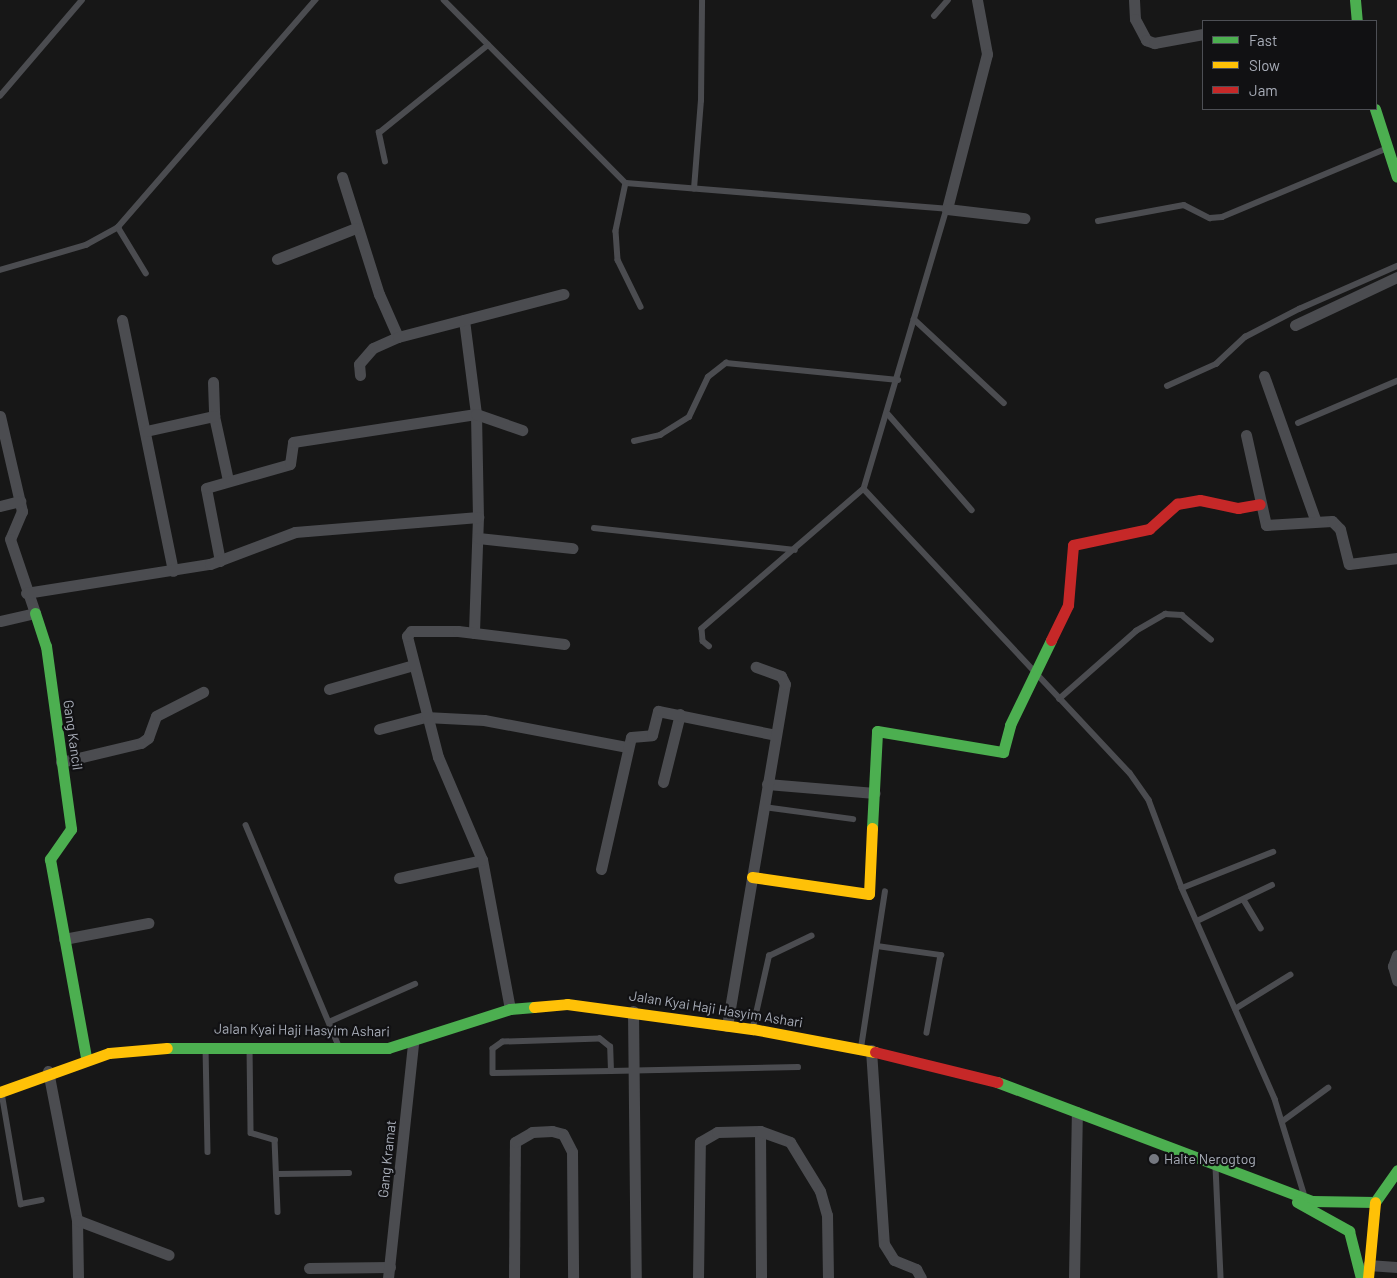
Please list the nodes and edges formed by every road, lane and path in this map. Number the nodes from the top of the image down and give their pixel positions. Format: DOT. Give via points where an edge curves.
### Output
graph roads {
  1 [pos="82,0"];
  2 [pos="315,0"];
  3 [pos="444,0"];
  4 [pos="702,0"];
  5 [pos="948,0"];
  6 [pos="977,0"];
  7 [pos="1134,0"];
  8 [pos="1355,0"];
  9 [pos="934,16"];
  10 [pos="1358,20"];
  11 [pos="1202,34"];
  12 [pos="488,45"];
  13 [pos="0,96"];
  14 [pos="1375,110"];
  15 [pos="1387,148"];
  16 [pos="386,162"];
  17 [pos="342,177"];
  18 [pos="1397,177"];
  19 [pos="626,183"];
  20 [pos="694,189"];
  21 [pos="947,209"];
  22 [pos="1024,218"];
  23 [pos="1098,221"];
  24 [pos="118,227"];
  25 [pos="356,228"];
  26 [pos="277,260"];
  27 [pos="1397,266"];
  28 [pos="0,270"];
  29 [pos="146,273"];
  30 [pos="1397,278"];
  31 [pos="563,294"];
  32 [pos="641,307"];
  33 [pos="914,319"];
  34 [pos="122,320"];
  35 [pos="464,320"];
  36 [pos="1295,325"];
  37 [pos="398,337"];
  38 [pos="360,375"];
  39 [pos="898,380"];
  40 [pos="1266,381"];
  41 [pos="1397,381"];
  42 [pos="213,382"];
  43 [pos="1167,386"];
  44 [pos="1004,403"];
  45 [pos="476,414"];
  46 [pos="0,416"];
  47 [pos="214,416"];
  48 [pos="889,416"];
  49 [pos="1298,422"];
  50 [pos="522,430"];
  51 [pos="146,431"];
  52 [pos="1246,435"];
  53 [pos="634,441"];
  54 [pos="228,480"];
  55 [pos="864,489"];
  56 [pos="20,501"];
  57 [pos="1260,504"];
  58 [pos="0,506"];
  59 [pos="972,510"];
  60 [pos="478,517"];
  61 [pos="1315,518"];
  62 [pos="594,528"];
  63 [pos="478,538"];
  64 [pos="572,548"];
  65 [pos="795,550"];
  66 [pos="220,561"];
  67 [pos="1396,561"];
  68 [pos="173,571"];
  69 [pos="26,593"];
  70 [pos="34,613"];
  71 [pos="0,621"];
  72 [pos="474,633"];
  73 [pos="1211,639"];
  74 [pos="564,644"];
  75 [pos="709,646"];
  76 [pos="413,665"];
  77 [pos="756,667"];
  78 [pos="1034,673"];
  79 [pos="329,688"];
  80 [pos="203,692"];
  81 [pos="1059,699"];
  82 [pos="680,714"];
  83 [pos="425,717"];
  84 [pos="379,729"];
  85 [pos="776,735"];
  86 [pos="627,747"];
  87 [pos="61,762"];
  88 [pos="663,782"];
  89 [pos="768,784"];
  90 [pos="875,793"];
  91 [pos="764,807"];
  92 [pos="853,819"];
  93 [pos="246,825"];
  94 [pos="1273,852"];
  95 [pos="482,860"];
  96 [pos="601,869"];
  97 [pos="752,877"];
  98 [pos="399,878"];
  99 [pos="1272,885"];
  100 [pos="1182,888"];
  101 [pos="885,892"];
  102 [pos="1244,900"];
  103 [pos="1197,921"];
  104 [pos="148,923"];
  105 [pos="1261,928"];
  106 [pos="811,936"];
  107 [pos="64,939"];
  108 [pos="877,946"];
  109 [pos="1397,955"];
  110 [pos="1290,976"];
  111 [pos="1397,980"];
  112 [pos="416,984"];
  113 [pos="510,1009"];
  114 [pos="1235,1009"];
  115 [pos="633,1011"];
  116 [pos="329,1022"];
  117 [pos="727,1026"];
  118 [pos="753,1029"];
  119 [pos="927,1033"];
  120 [pos="413,1043"];
  121 [pos="206,1044"];
  122 [pos="250,1045"];
  123 [pos="339,1049"];
  124 [pos="866,1049"];
  125 [pos="86,1058"];
  126 [pos="798,1067"];
  127 [pos="633,1070"];
  128 [pos="48,1071"];
  129 [pos="611,1071"];
  130 [pos="1328,1088"];
  131 [pos="1,1092"];
  132 [pos="1076,1112"];
  133 [pos="1283,1121"];
  134 [pos="760,1131"];
  135 [pos="208,1152"];
  136 [pos="1216,1167"];
  137 [pos="1397,1170"];
  138 [pos="349,1173"];
  139 [pos="278,1174"];
  140 [pos="1284,1192"];
  141 [pos="1305,1199"];
  142 [pos="42,1200"];
  143 [pos="1375,1202"];
  144 [pos="278,1212"];
  145 [pos="77,1220"];
  146 [pos="169,1255"];
  147 [pos="1368,1265"];
  148 [pos="1397,1267"];
  149 [pos="309,1268"];
  150 [pos="389,1273"];
  151 [pos="78,1278"];
  152 [pos="514,1278"];
  153 [pos="573,1278"];
  154 [pos="636,1278"];
  155 [pos="698,1278"];
  156 [pos="761,1278"];
  157 [pos="828,1278"];
  158 [pos="920,1278"];
  159 [pos="1074,1278"];
  160 [pos="1221,1278"];
  161 [pos="1362,1278"];
  162 [pos="1368,1278"];
  1 -- 13 [label="lane"];
  2 -- 24 [label="lane"];
  3 -- 12 [label="lane"];
  4 -- 20 [label="lane" via="701,101"];
  5 -- 9 [label="lane"];
  6 -- 21 [label="street" via="988,54"];
  7 -- 11 [label="street" via="1135,19 1146,40 1154,43"];
  8 -- 10 [label="main road"];
  12 -- 16 [label="lane" via="379,133"];
  12 -- 19 [label="lane"];
  14 -- 15 [label="main road"];
  15 -- 18 [label="main road"];
  15 -- 23 [label="lane" via="1222,217 1210,218 1184,205"];
  17 -- 25 [label="street"];
  19 -- 20 [label="lane"];
  19 -- 32 [label="lane" via="616,231 618,260"];
  20 -- 21 [label="lane"];
  21 -- 22 [label="street"];
  21 -- 33 [label="lane"];
  24 -- 28 [label="lane" via="86,245"];
  24 -- 29 [label="lane"];
  25 -- 26 [label="street"];
  25 -- 37 [label="street"];
  27 -- 43 [label="lane" via="1283,316 1245,337 1216,364"];
  30 -- 36 [label="street"];
  31 -- 35 [label="street"];
  33 -- 39 [label="lane"];
  33 -- 44 [label="lane"];
  34 -- 51 [label="street"];
  35 -- 37 [label="street"];
  35 -- 45 [label="street"];
  37 -- 38 [label="street" via="373,348 359,364"];
  39 -- 48 [label="lane"];
  39 -- 53 [label="lane" via="726,363 708,376 690,417 660,435"];
  40 -- 61 [label="street"];
  41 -- 49 [label="lane"];
  42 -- 47 [label="street"];
  45 -- 50 [label="street"];
  45 -- 54 [label="street" via="293,442 290,464"];
  45 -- 60 [label="street"];
  46 -- 56 [label="street, Gang Kancil"];
  47 -- 51 [label="street"];
  47 -- 54 [label="street"];
  48 -- 55 [label="lane"];
  48 -- 59 [label="lane"];
  51 -- 68 [label="street"];
  52 -- 57 [label="street"];
  54 -- 66 [label="street" via="205,492"];
  55 -- 65 [label="lane"];
  55 -- 78 [label="lane"];
  56 -- 58 [label="street"];
  56 -- 69 [label="street, Gang Kancil" via="21,518 12,526 10,539"];
  57 -- 61 [label="street" via="1266,525"];
  57 -- 78 [label="main road" via="1238,508 1200,500 1177,504 1149,529 1074,545 1069,558 1068,605"];
  60 -- 63 [label="street"];
  60 -- 66 [label="street" via="295,532"];
  61 -- 67 [label="street" via="1332,521 1340,529 1349,564"];
  62 -- 65 [label="lane"];
  63 -- 64 [label="street"];
  63 -- 72 [label="street"];
  65 -- 75 [label="lane" via="702,629 703,641"];
  66 -- 68 [label="street"];
  68 -- 69 [label="street"];
  69 -- 70 [label="street, Gang Kancil"];
  70 -- 71 [label="street"];
  70 -- 87 [label="main road, Gang Kancil" via="46,646"];
  72 -- 74 [label="street"];
  72 -- 76 [label="street" via="411,631 407,636"];
  73 -- 81 [label="lane" via="1182,615 1165,614 1136,631"];
  76 -- 79 [label="street"];
  76 -- 83 [label="street"];
  77 -- 85 [label="street" via="781,676 784,684"];
  78 -- 81 [label="lane"];
  78 -- 90 [label="main road" via="1003,752 877,731"];
  80 -- 87 [label="street" via="156,716 151,732 141,743"];
  81 -- 100 [label="lane" via="1130,773 1149,800"];
  82 -- 85 [label="street"];
  82 -- 86 [label="street" via="658,711 652,735 631,737"];
  82 -- 88 [label="street"];
  83 -- 84 [label="street"];
  83 -- 86 [label="street" via="484,720"];
  83 -- 95 [label="street"];
  85 -- 89 [label="street"];
  86 -- 96 [label="street"];
  87 -- 107 [label="main road, Gang Kancil" via="71,829 54,846 50,859"];
  89 -- 90 [label="street"];
  89 -- 91 [label="street"];
  90 -- 97 [label="main road" via="869,894"];
  91 -- 92 [label="lane"];
  91 -- 97 [label="street"];
  93 -- 116 [label="lane"];
  94 -- 100 [label="lane"];
  95 -- 98 [label="street"];
  95 -- 113 [label="street"];
  97 -- 117 [label="street"];
  99 -- 102 [label="lane"];
  100 -- 103 [label="lane"];
  101 -- 108 [label="lane"];
  102 -- 103 [label="lane"];
  102 -- 105 [label="lane"];
  103 -- 114 [label="lane"];
  104 -- 107 [label="street"];
  106 -- 118 [label="lane" via="769,956"];
  107 -- 125 [label="main road, Gang Kancil"];
  108 -- 119 [label="lane" via="940,955"];
  108 -- 124 [label="lane"];
  109 -- 111 [label="street" via="1393,966"];
  110 -- 114 [label="lane"];
  112 -- 116 [label="lane"];
  113 -- 115 [label="main road, Jalan Kyai Haji Hasyim Ashari" via="567,1004"];
  113 -- 120 [label="main road, Jalan Kyai Haji Hasyim Ashari"];
  114 -- 133 [label="lane"];
  115 -- 117 [label="main road, Jalan Kyai Haji Hasyim Ashari"];
  115 -- 127 [label="street"];
  116 -- 123 [label="lane"];
  117 -- 118 [label="main road, Jalan Kyai Haji Hasyim Ashari"];
  118 -- 124 [label="main road, Jalan Kyai Haji Hasyim Ashari"];
  120 -- 123 [label="main road, Jalan Kyai Haji Hasyim Ashari"];
  120 -- 150 [label="street, Gang Kramat"];
  121 -- 122 [label="main road, Jalan Kyai Haji Hasyim Ashari"];
  121 -- 125 [label="main road, Jalan Kyai Haji Hasyim Ashari"];
  121 -- 135 [label="lane"];
  122 -- 123 [label="main road, Jalan Kyai Haji Hasyim Ashari"];
  122 -- 139 [label="lane" via="251,1133 275,1140"];
  124 -- 132 [label="main road, Jalan Kyai Haji Hasyim Ashari" via="998,1083"];
  124 -- 158 [label="street" via="884,1244 894,1260 916,1269"];
  125 -- 128 [label="main road, Jalan Kyai Haji Hasyim Ashari"];
  126 -- 127 [label="lane"];
  127 -- 129 [label="lane"];
  127 -- 154 [label="street"];
  128 -- 131 [label="main road, Jalan Kyai Haji Hasyim Ashari"];
  128 -- 145 [label="street"];
  129 -- 129 [label="lane" via="493,1073 493,1049 503,1042 600,1039 610,1047"];
  130 -- 133 [label="lane"];
  131 -- 142 [label="lane" via="21,1204"];
  132 -- 136 [label="main road, Jalan Kyai Haji Hasyim Ashari"];
  132 -- 159 [label="street"];
  133 -- 141 [label="lane"];
  134 -- 155 [label="street" via="717,1132 700,1142"];
  134 -- 156 [label="street"];
  134 -- 157 [label="street" via="790,1142 820,1191 827,1215"];
  136 -- 140 [label="main road, Jalan Kyai Haji Hasyim Ashari"];
  136 -- 160 [label="lane"];
  137 -- 143 [label="main road"];
  138 -- 139 [label="lane"];
  139 -- 144 [label="lane"];
  140 -- 141 [label="main road, Jalan Kyai Haji Hasyim Ashari"];
  140 -- 161 [label="main road" via="1304,1208 1349,1231"];
  141 -- 143 [label="main road, Jalan Kyai Haji Hasyim Ashari"];
  143 -- 147 [label="main road"];
  145 -- 146 [label="street"];
  145 -- 151 [label="street"];
  147 -- 148 [label="street"];
  147 -- 162 [label="main road"];
  149 -- 150 [label="street"];
  152 -- 153 [label="street" via="513,1152 522,1135 552,1132 563,1134 572,1152"];
}
